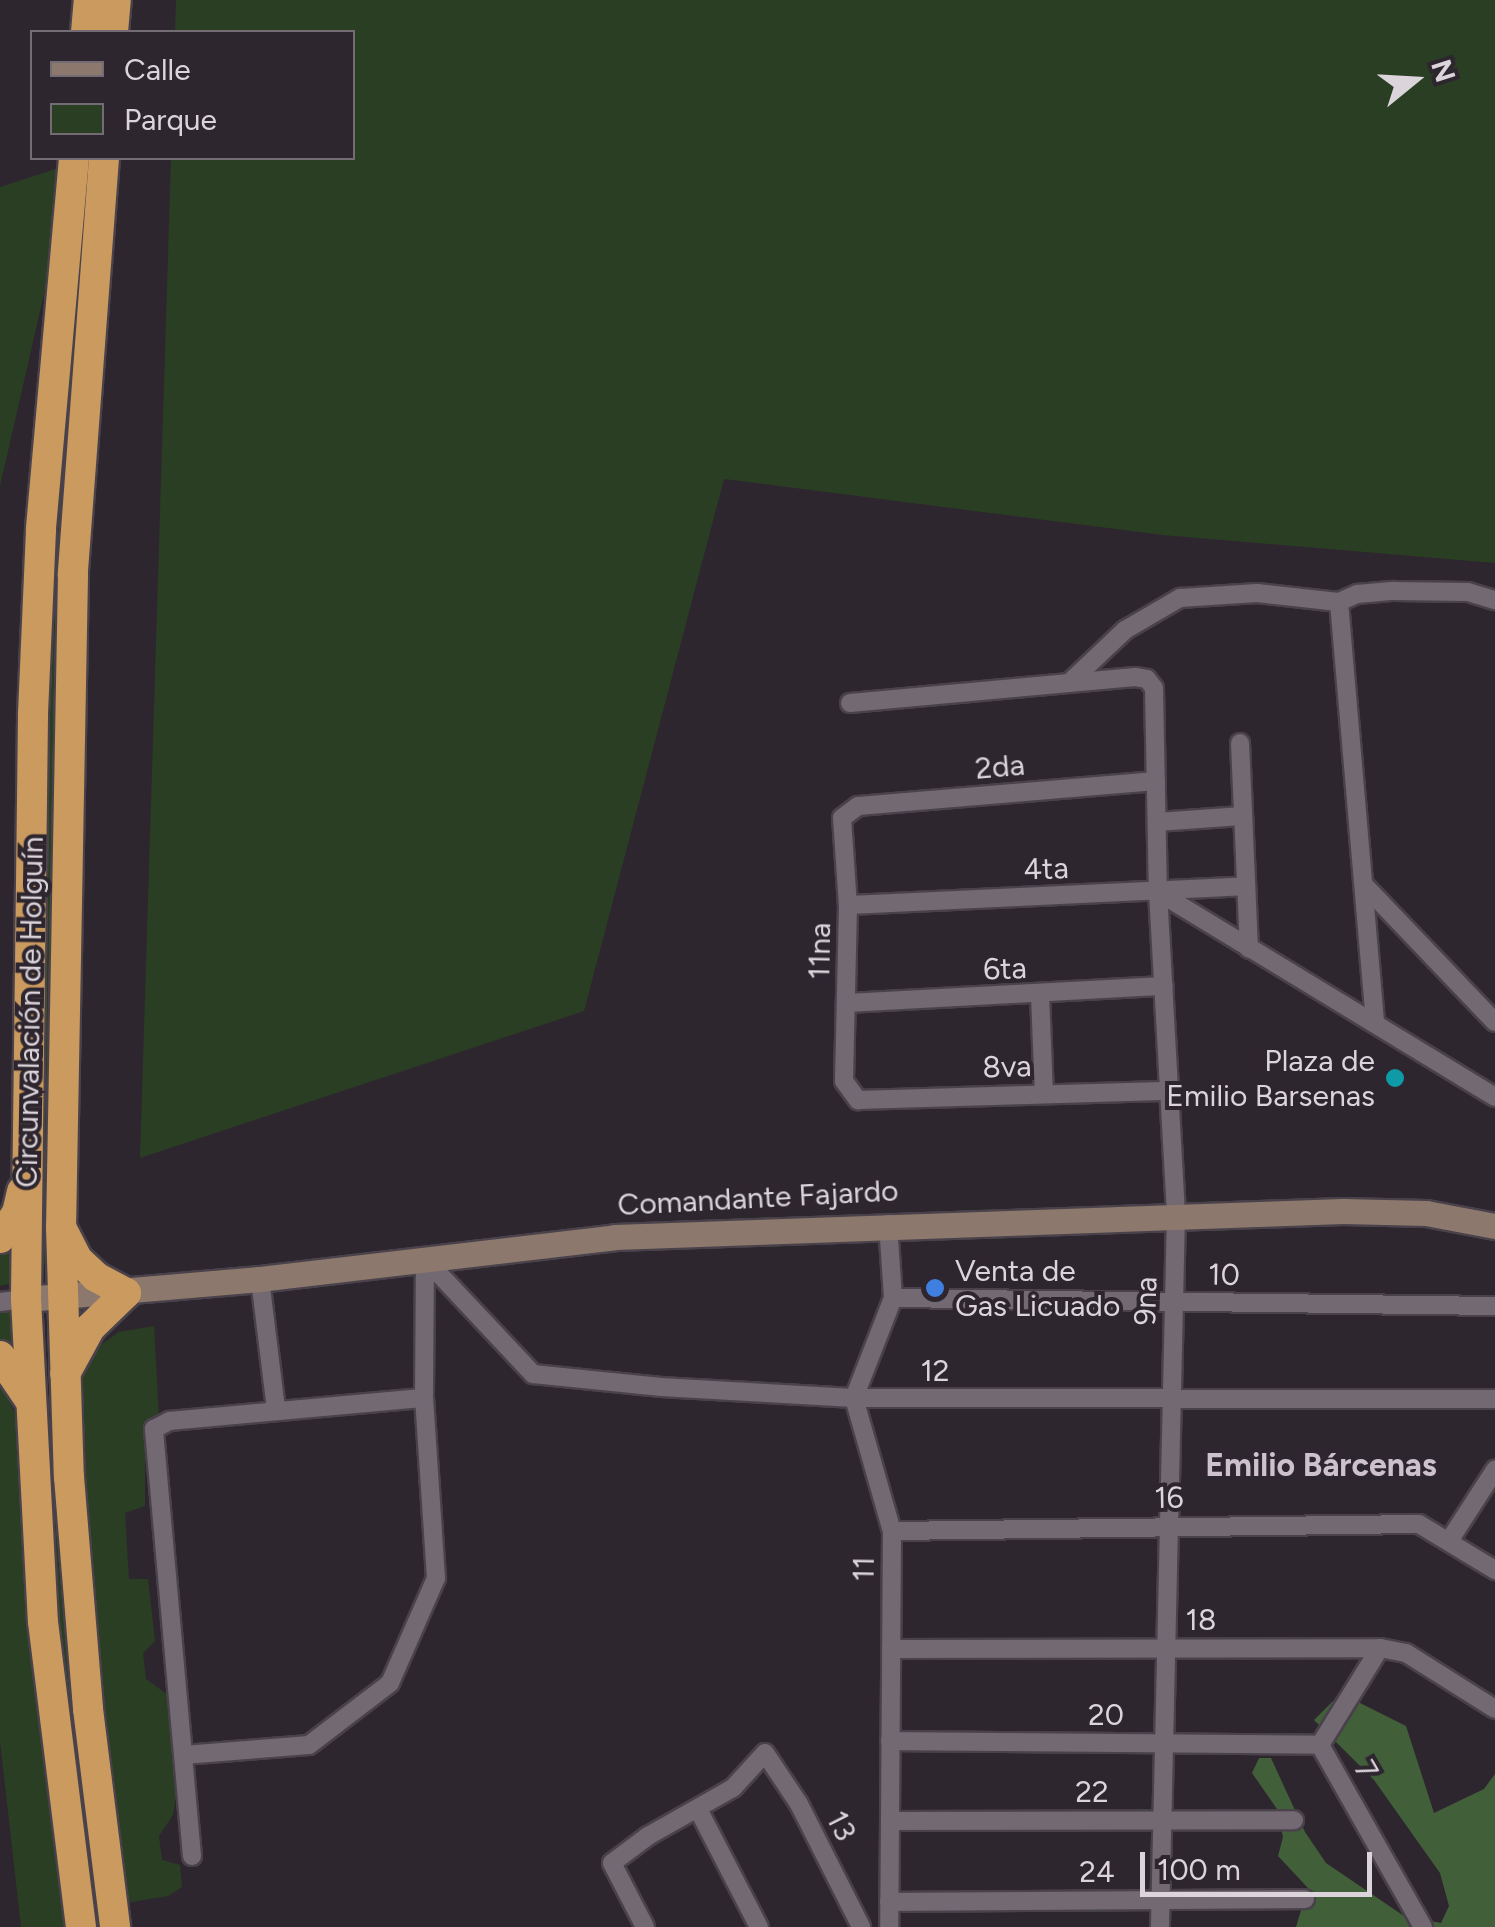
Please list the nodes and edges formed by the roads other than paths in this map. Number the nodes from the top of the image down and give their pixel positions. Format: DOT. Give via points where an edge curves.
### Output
graph roads {
  1 [pos="88,0"];
  2 [pos="116,0"];
  3 [pos="86,30"];
  4 [pos="113,30"];
  5 [pos="74,160"];
  6 [pos="104,160"];
  7 [pos="1495,600"];
  8 [pos="1340,602"];
  9 [pos="1069,683"];
  10 [pos="850,703"];
  11 [pos="1240,744"];
  12 [pos="1156,780"];
  13 [pos="849,811"];
  14 [pos="1242,816"];
  15 [pos="1157,822"];
  16 [pos="1245,886"];
  17 [pos="1365,886"];
  18 [pos="1158,892"];
  19 [pos="848,905"];
  20 [pos="1250,949"];
  21 [pos="1164,986"];
  22 [pos="1040,995"];
  23 [pos="848,1002"];
  24 [pos="1495,1022"];
  25 [pos="1375,1023"];
  26 [pos="1170,1091"];
  27 [pos="849,1093"];
  28 [pos="1044,1094"];
  29 [pos="1495,1097"];
  30 [pos="27,1175"];
  31 [pos="1176,1214"];
  32 [pos="888,1224"];
  33 [pos="1495,1226"];
  34 [pos="61,1227"];
  35 [pos="0,1238"];
  36 [pos="425,1260"];
  37 [pos="260,1280"];
  38 [pos="62,1293"];
  39 [pos="126,1293"];
  40 [pos="893,1298"];
  41 [pos="13,1300"];
  42 [pos="1173,1302"];
  43 [pos="1495,1306"];
  44 [pos="0,1356"];
  45 [pos="64,1376"];
  46 [pos="424,1398"];
  47 [pos="854,1398"];
  48 [pos="1171,1399"];
  49 [pos="1495,1399"];
  50 [pos="31,1402"];
  51 [pos="276,1410"];
  52 [pos="1495,1470"];
  53 [pos="1168,1526"];
  54 [pos="892,1531"];
  55 [pos="1449,1541"];
  56 [pos="1495,1570"];
  57 [pos="1166,1647"];
  58 [pos="1380,1648"];
  59 [pos="891,1649"];
  60 [pos="1495,1709"];
  61 [pos="890,1741"];
  62 [pos="1165,1743"];
  63 [pos="1320,1745"];
  64 [pos="184,1755"];
  65 [pos="698,1809"];
  66 [pos="1162,1818"];
  67 [pos="1294,1820"];
  68 [pos="890,1821"];
  69 [pos="192,1856"];
  70 [pos="1305,1899"];
  71 [pos="1160,1900"];
  72 [pos="890,1902"];
  73 [pos="1422,1924"];
  74 [pos="81,1927"];
  75 [pos="116,1927"];
  76 [pos="646,1927"];
  77 [pos="759,1927"];
  78 [pos="861,1927"];
  79 [pos="889,1927"];
  80 [pos="1160,1927"];
  1 -- 3 [label="highway"];
  2 -- 4 [label="highway"];
  5 -- 30 [label="highway, Circunvalación de Holguín" via="41,530"];
  6 -- 34 [label="highway, Circunvalación de Holguín" via="73,575"];
  7 -- 8 [label="street" via="1468,592 1394,591"];
  8 -- 9 [label="street" via="1257,594 1180,598 1125,630"];
  8 -- 17 [label="street"];
  9 -- 10 [label="street"];
  9 -- 12 [label="street, 9na" via="1147,679 1154,688"];
  11 -- 14 [label="street"];
  12 -- 13 [label="street, 2da"];
  12 -- 15 [label="street, 9na"];
  13 -- 19 [label="street, 11na" via="842,818"];
  14 -- 15 [label="street"];
  14 -- 16 [label="street"];
  15 -- 18 [label="street, 9na"];
  16 -- 18 [label="street, 4ta"];
  16 -- 20 [label="street"];
  17 -- 24 [label="street"];
  17 -- 25 [label="street"];
  18 -- 19 [label="street, 4ta"];
  18 -- 20 [label="street"];
  18 -- 21 [label="street, 9na"];
  19 -- 23 [label="street, 11na"];
  20 -- 25 [label="street"];
  21 -- 22 [label="street, 6ta"];
  21 -- 26 [label="street, 9na"];
  22 -- 23 [label="street, 6ta"];
  22 -- 28 [label="street"];
  23 -- 27 [label="street, 11na"];
  25 -- 29 [label="street"];
  26 -- 28 [label="street, 8va"];
  26 -- 31 [label="street, 9na"];
  27 -- 28 [label="street, 8va" via="858,1100"];
  30 -- 35 [label="highway"];
  30 -- 41 [label="highway, Circunvalación de Holguín"];
  31 -- 32 [label="street, Comandante Fajardo"];
  31 -- 33 [label="street, Comandante Fajardo" via="1426,1213"];
  31 -- 42 [label="street, 9na"];
  32 -- 36 [label="street, Comandante Fajardo" via="614,1237"];
  32 -- 40 [label="street"];
  34 -- 38 [label="highway, Circunvalación de Holguín"];
  34 -- 39 [label="highway" via="78,1260"];
  36 -- 37 [label="street, Comandante Fajardo"];
  36 -- 46 [label="street"];
  36 -- 47 [label="street, 12" via="532,1374"];
  37 -- 39 [label="street, Comandante Fajardo"];
  37 -- 51 [label="street"];
  38 -- 39 [label="street, Comandante Fajardo"];
  38 -- 41 [label="street, Comandante Fajardo"];
  38 -- 45 [label="highway, Circunvalación de Holguín"];
  39 -- 45 [label="highway" via="90,1328"];
  40 -- 42 [label="street, 10"];
  40 -- 47 [label="street"];
  41 -- 50 [label="highway, Circunvalación de Holguín"];
  42 -- 43 [label="street, 10"];
  42 -- 48 [label="street, 9na"];
  44 -- 50 [label="highway"];
  45 -- 75 [label="highway, Circunvalación de Holguín" via="88,1710"];
  46 -- 51 [label="street"];
  46 -- 64 [label="street" via="436,1578 390,1683 308,1745"];
  47 -- 48 [label="street, 12"];
  47 -- 54 [label="street, 11"];
  48 -- 49 [label="street, 12"];
  48 -- 53 [label="street, 9na"];
  50 -- 74 [label="highway, Circunvalación de Holguín" via="42,1622"];
  51 -- 64 [label="street" via="170,1420 154,1430"];
  52 -- 55 [label="street"];
  53 -- 54 [label="street, 16"];
  53 -- 55 [label="street, 16" via="1419,1524"];
  53 -- 57 [label="street, 9na"];
  54 -- 59 [label="street, 11"];
  55 -- 56 [label="street, 16"];
  57 -- 58 [label="street, 18"];
  57 -- 59 [label="street, 18"];
  57 -- 62 [label="street, 9na"];
  58 -- 60 [label="street, 18" via="1406,1652"];
  58 -- 63 [label="street, 7"];
  59 -- 61 [label="street, 11"];
  61 -- 62 [label="street, 20"];
  61 -- 68 [label="street, 11"];
  62 -- 63 [label="street, 20"];
  62 -- 66 [label="street, 9na"];
  63 -- 73 [label="street, 7"];
  64 -- 69 [label="street"];
  65 -- 76 [label="street" via="612,1863"];
  65 -- 77 [label="street"];
  65 -- 78 [label="street, 13" via="733,1788 765,1753 799,1804"];
  66 -- 67 [label="street, 22"];
  66 -- 68 [label="street, 22"];
  66 -- 71 [label="street, 9na"];
  68 -- 72 [label="street, 11"];
  70 -- 71 [label="street, 24"];
  71 -- 72 [label="street, 24"];
  71 -- 80 [label="street, 9na"];
  72 -- 79 [label="street, 11"];
}
